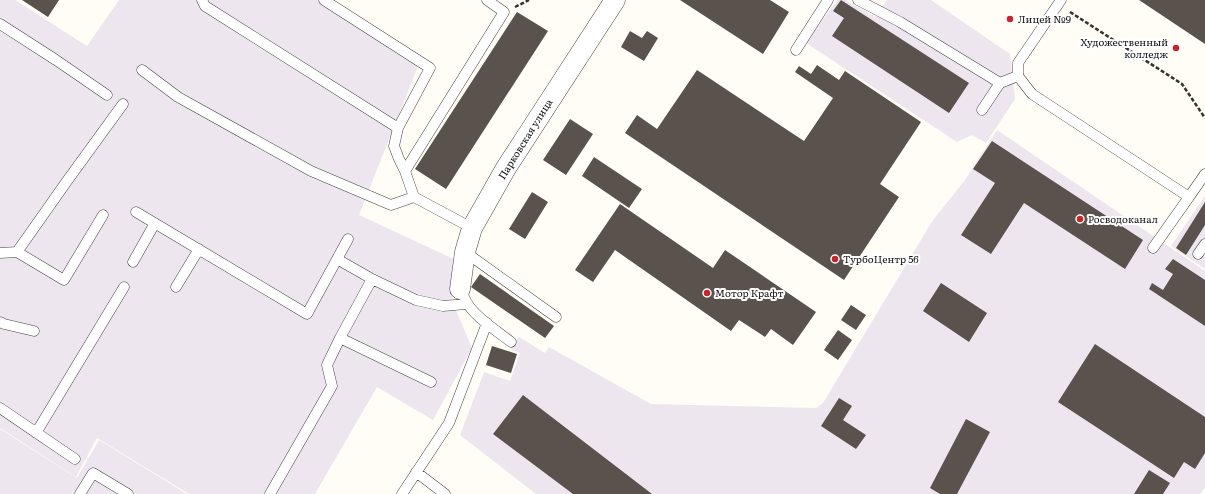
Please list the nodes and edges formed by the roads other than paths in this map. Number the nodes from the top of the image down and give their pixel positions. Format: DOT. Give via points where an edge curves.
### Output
graph roads {
  1 [pos="202,0"];
  2 [pos="324,0"];
  3 [pos="487,0"];
  4 [pos="615,0"];
  5 [pos="828,0"];
  6 [pos="858,0"];
  7 [pos="1061,0"];
  8 [pos="0,24"];
  9 [pos="796,50"];
  10 [pos="142,70"];
  11 [pos="1018,76"];
  12 [pos="1000,83"];
  13 [pos="107,95"];
  14 [pos="123,104"];
  15 [pos="982,110"];
  16 [pos="398,128"];
  17 [pos="405,171"];
  18 [pos="1205,174"];
  19 [pos="414,196"];
  20 [pos="1189,197"];
  21 [pos="136,212"];
  22 [pos="103,215"];
  23 [pos="155,223"];
  24 [pos="472,228"];
  25 [pos="348,239"];
  26 [pos="1205,244"];
  27 [pos="1153,248"];
  28 [pos="199,249"];
  29 [pos="17,252"];
  30 [pos="465,252"];
  31 [pos="0,253"];
  32 [pos="1198,254"];
  33 [pos="337,259"];
  34 [pos="132,262"];
  35 [pos="372,279"];
  36 [pos="124,287"];
  37 [pos="176,287"];
  38 [pos="463,296"];
  39 [pos="556,317"];
  40 [pos="0,322"];
  41 [pos="487,323"];
  42 [pos="34,332"];
  43 [pos="340,338"];
  44 [pos="511,342"];
  45 [pos="431,382"];
  46 [pos="0,408"];
  47 [pos="36,433"];
  48 [pos="75,459"];
  49 [pos="416,472"];
  50 [pos="80,494"];
  51 [pos="128,494"];
  52 [pos="270,494"];
  53 [pos="402,494"];
  54 [pos="445,494"];
  1 -- 16 [label="lane" via="205,6"];
  2 -- 16 [label="lane" via="430,68"];
  3 -- 17 [label="lane" via="504,12"];
  4 -- 24 [label="street, Парковская улица" via="506,168"];
  5 -- 9 [label="lane"];
  6 -- 12 [label="lane" via="900,22"];
  7 -- 11 [label="lane" via="1018,63"];
  8 -- 13 [label="lane"];
  10 -- 19 [label="lane" via="178,97 311,171 391,205"];
  11 -- 12 [label="lane"];
  11 -- 20 [label="lane" via="1032,94"];
  12 -- 15 [label="lane"];
  14 -- 29 [label="lane"];
  16 -- 17 [label="lane" via="394,146"];
  17 -- 19 [label="lane"];
  18 -- 20 [label="lane"];
  19 -- 24 [label="lane"];
  20 -- 27 [label="lane"];
  21 -- 23 [label="lane"];
  22 -- 29 [label="lane" via="64,280"];
  23 -- 28 [label="lane"];
  23 -- 34 [label="lane"];
  24 -- 30 [label="street, Парковская улица"];
  25 -- 33 [label="lane"];
  26 -- 32 [label="lane"];
  28 -- 33 [label="lane" via="307,314"];
  28 -- 37 [label="lane"];
  29 -- 31 [label="lane"];
  30 -- 38 [label="street, Парковская улица"];
  30 -- 39 [label="lane"];
  33 -- 35 [label="lane"];
  35 -- 38 [label="lane" via="416,300 442,306"];
  35 -- 43 [label="lane"];
  36 -- 47 [label="lane"];
  38 -- 41 [label="lane" via="475,313"];
  40 -- 42 [label="lane"];
  41 -- 44 [label="lane"];
  41 -- 49 [label="lane" via="449,423"];
  43 -- 45 [label="lane"];
  43 -- 52 [label="lane" via="327,365 332,386"];
  46 -- 47 [label="lane"];
  47 -- 48 [label="lane"];
  49 -- 53 [label="lane"];
  49 -- 54 [label="lane"];
  50 -- 51 [label="lane" via="93,473"];
}
